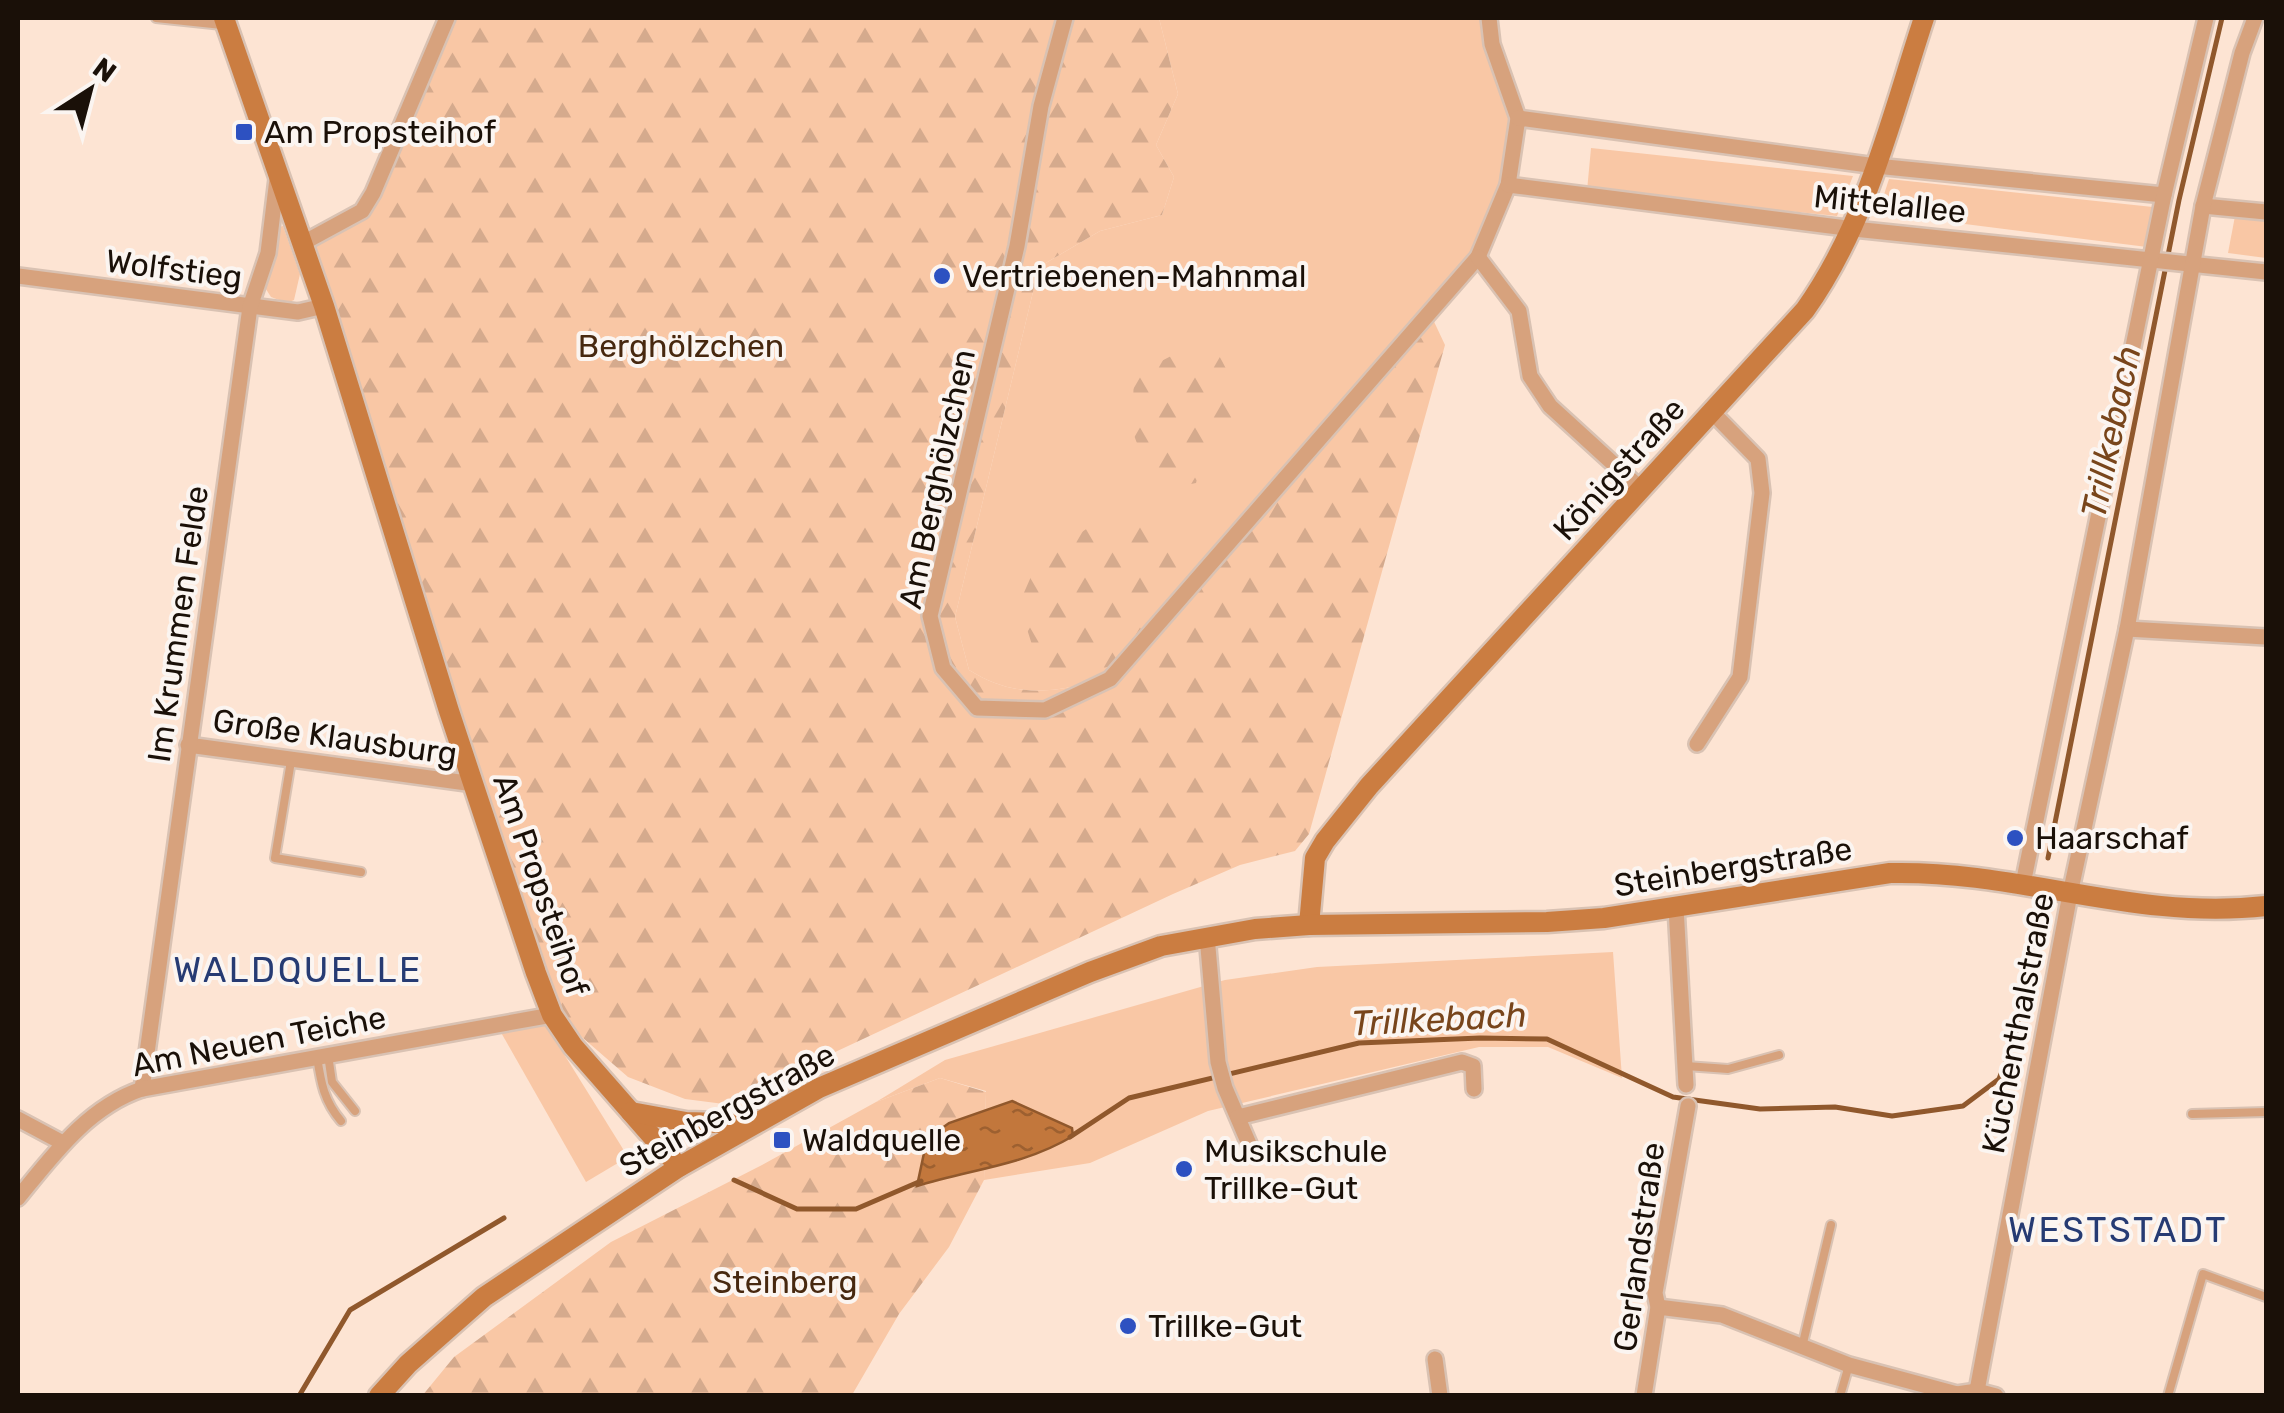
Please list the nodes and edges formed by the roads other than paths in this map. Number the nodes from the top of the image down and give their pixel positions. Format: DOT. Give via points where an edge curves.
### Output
graph roads {
  1 [pos="156,18"];
  2 [pos="447,18"];
  3 [pos="1066,18"];
  4 [pos="1489,18"];
  5 [pos="1924,18"];
  6 [pos="2206,18"];
  7 [pos="2255,18"];
  8 [pos="225,22"];
  9 [pos="1518,118"];
  10 [pos="1876,166"];
  11 [pos="278,169"];
  12 [pos="1508,185"];
  13 [pos="2164,195"];
  14 [pos="2203,206"];
  15 [pos="2266,212"];
  16 [pos="1854,229"];
  17 [pos="303,243"];
  18 [pos="1478,257"];
  19 [pos="2151,258"];
  20 [pos="2194,264"];
  21 [pos="2266,272"];
  22 [pos="18,276"];
  23 [pos="324,306"];
  24 [pos="250,307"];
  25 [pos="1712,412"];
  26 [pos="1641,490"];
  27 [pos="2126,630"];
  28 [pos="2266,637"];
  29 [pos="1697,744"];
  30 [pos="188,745"];
  31 [pos="291,760"];
  32 [pos="474,784"];
  33 [pos="361,872"];
  34 [pos="2023,884"];
  35 [pos="2070,894"];
  36 [pos="2266,906"];
  37 [pos="1676,907"];
  38 [pos="1309,925"];
  39 [pos="1207,936"];
  40 [pos="552,1015"];
  41 [pos="1780,1055"];
  42 [pos="322,1056"];
  43 [pos="1686,1066"];
  44 [pos="1686,1085"];
  45 [pos="142,1088"];
  46 [pos="1474,1089"];
  47 [pos="1688,1106"];
  48 [pos="355,1110"];
  49 [pos="631,1112"];
  50 [pos="2266,1112"];
  51 [pos="2192,1114"];
  52 [pos="1238,1117"];
  53 [pos="18,1119"];
  54 [pos="341,1122"];
  55 [pos="756,1124"];
  56 [pos="63,1143"];
  57 [pos="1249,1144"];
  58 [pos="678,1168"];
  59 [pos="18,1198"];
  60 [pos="1831,1225"];
  61 [pos="2266,1296"];
  62 [pos="1658,1307"];
  63 [pos="1802,1347"];
  64 [pos="1435,1359"];
  65 [pos="1849,1365"];
  66 [pos="1977,1393"];
  67 [pos="379,1396"];
  68 [pos="1440,1396"];
  69 [pos="1644,1396"];
  70 [pos="1840,1396"];
  71 [pos="1996,1396"];
  72 [pos="2168,1396"];
  1 -- 8 [label="lane"];
  2 -- 17 [label="street" via="362,211"];
  3 -- 18 [label="street, Am Berghölzchen" via="1040,106 1017,246 930,616 943,668 977,708 1045,710 1110,679"];
  4 -- 9 [label="street"];
  5 -- 10 [label="street, Königstraße"];
  6 -- 13 [label="street, Küchenthalstraße"];
  7 -- 14 [label="street, Küchenthalstraße"];
  8 -- 11 [label="street, Am Propsteihof"];
  9 -- 10 [label="street, Mittelallee"];
  9 -- 12 [label="street, Am Berghölzchen"];
  10 -- 13 [label="street, Mittelallee"];
  10 -- 16 [label="street, Königstraße"];
  11 -- 17 [label="street, Am Propsteihof"];
  11 -- 24 [label="street, Im Krummen Felde" via="271,238"];
  12 -- 16 [label="street, Mittelallee"];
  12 -- 18 [label="street, Am Berghölzchen"];
  13 -- 19 [label="street, Küchenthalstraße"];
  14 -- 15 [label="street"];
  14 -- 20 [label="street, Küchenthalstraße"];
  16 -- 19 [label="street, Mittelallee"];
  16 -- 25 [label="street, Königstraße" via="1805,310"];
  17 -- 23 [label="street, Am Propsteihof"];
  18 -- 26 [label="street" via="1519,310 1530,376 1550,406"];
  19 -- 20 [label="street, Mittelallee"];
  19 -- 34 [label="street, Küchenthalstraße"];
  20 -- 21 [label="street, Mittelallee"];
  20 -- 27 [label="street, Küchenthalstraße"];
  22 -- 24 [label="street, Wolfstieg"];
  23 -- 24 [label="street, Wolfstieg" via="298,312"];
  23 -- 32 [label="street, Am Propsteihof"];
  24 -- 30 [label="street, Im Krummen Felde"];
  25 -- 26 [label="street, Königstraße"];
  25 -- 29 [label="street" via="1758,458 1762,492 1740,676"];
  26 -- 38 [label="street, Königstraße" via="1324,841 1315,858"];
  27 -- 28 [label="street"];
  27 -- 35 [label="street, Küchenthalstraße"];
  30 -- 31 [label="street, Große Klausburg"];
  30 -- 45 [label="street, Im Krummen Felde"];
  31 -- 32 [label="street, Große Klausburg"];
  31 -- 33 [label="lane" via="275,858"];
  32 -- 40 [label="street, Am Propsteihof"];
  34 -- 35 [label="street, Steinbergstraße"];
  34 -- 37 [label="street, Steinbergstraße" via="1890,873"];
  35 -- 36 [label="street, Steinbergstraße" via="2155,908"];
  35 -- 66 [label="street, Küchenthalstraße"];
  37 -- 38 [label="street, Steinbergstraße" via="1547,922"];
  37 -- 43 [label="street"];
  38 -- 39 [label="street, Steinbergstraße"];
  39 -- 52 [label="street" via="1218,1062"];
  39 -- 55 [label="street, Steinbergstraße" via="1090,972 819,1088"];
  40 -- 42 [label="street, Am Neuen Teiche"];
  40 -- 49 [label="street, Am Propsteihof"];
  41 -- 43 [label="lane" via="1728,1069"];
  42 -- 45 [label="street, Am Neuen Teiche"];
  42 -- 48 [label="lane" via="332,1082"];
  42 -- 54 [label="lane" via="322,1092"];
  43 -- 44 [label="street"];
  45 -- 56 [label="street, Am Neuen Teiche" via="116,1097"];
  46 -- 52 [label="street" via="1473,1066 1462,1062"];
  47 -- 62 [label="street, Gerlandstraße" via="1655,1293"];
  49 -- 55 [label="street"];
  49 -- 58 [label="street, Am Propsteihof"];
  50 -- 51 [label="lane"];
  52 -- 57 [label="street"];
  53 -- 56 [label="street"];
  55 -- 58 [label="street, Steinbergstraße"];
  56 -- 59 [label="street, Am Neuen Teiche"];
  58 -- 67 [label="street, Steinbergstraße" via="484,1298"];
  60 -- 63 [label="lane"];
  61 -- 72 [label="lane" via="2203,1274"];
  62 -- 63 [label="street" via="1722,1315"];
  62 -- 69 [label="street, Gerlandstraße"];
  63 -- 65 [label="street"];
  64 -- 68 [label="street"];
  65 -- 66 [label="street" via="1958,1394"];
  65 -- 70 [label="lane"];
  66 -- 71 [label="street"];
}
